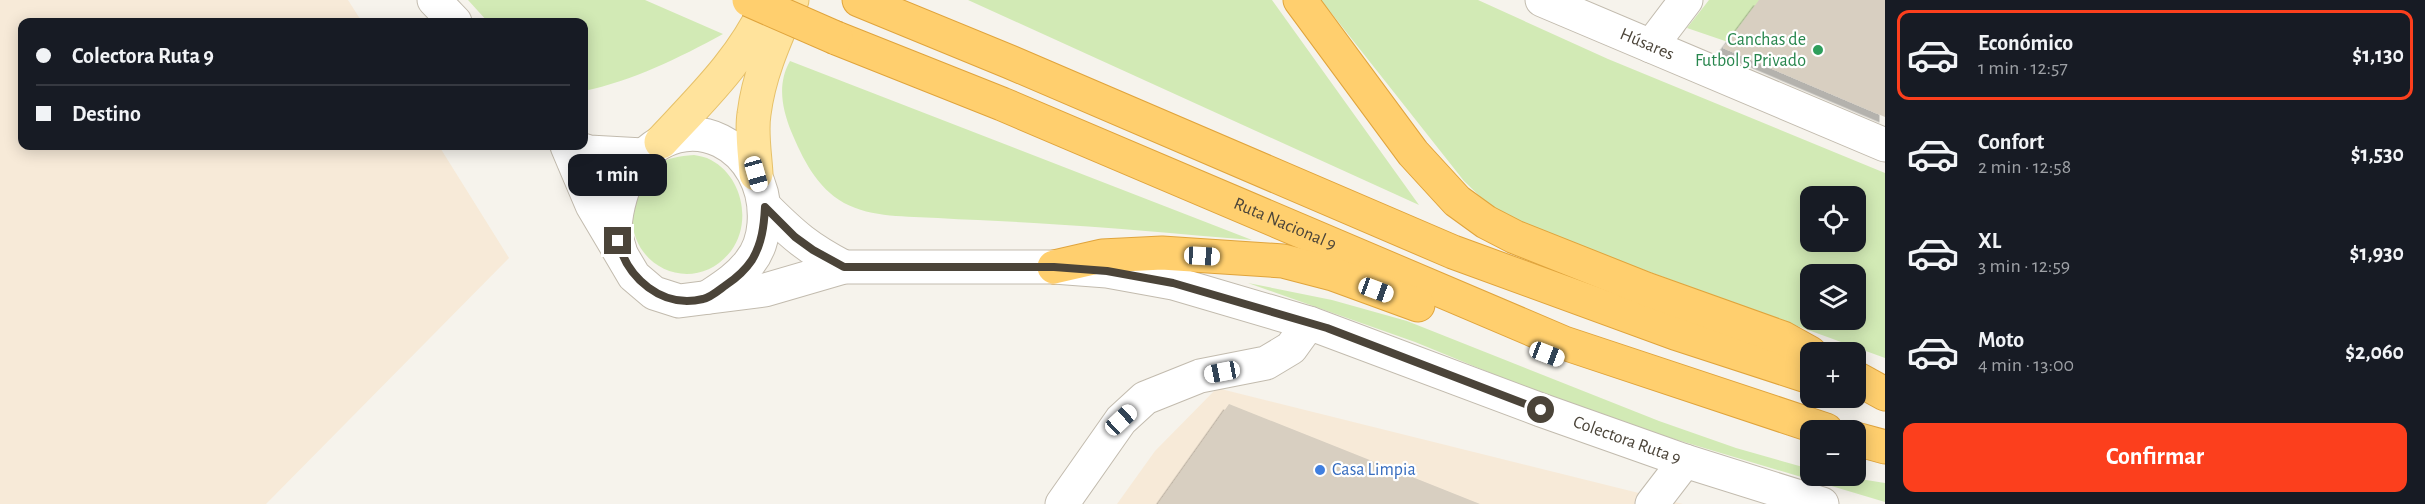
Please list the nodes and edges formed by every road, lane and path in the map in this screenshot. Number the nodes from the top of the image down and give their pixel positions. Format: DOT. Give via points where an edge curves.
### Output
graph roads {
  1 [pos="434,0"];
  2 [pos="750,0"];
  3 [pos="770,0"];
  4 [pos="792,0"];
  5 [pos="859,0"];
  6 [pos="1300,0"];
  7 [pos="1542,0"];
  8 [pos="1686,0"];
  9 [pos="451,18"];
  10 [pos="1652,46"];
  11 [pos="1885,146"];
  12 [pos="652,148"];
  13 [pos="571,150"];
  14 [pos="582,150"];
  15 [pos="756,174"];
  16 [pos="765,207"];
  17 [pos="621,252"];
  18 [pos="844,267"];
  19 [pos="1054,267"];
  20 [pos="704,299"];
  21 [pos="1309,323"];
  22 [pos="1800,347"];
  23 [pos="1800,374"];
  24 [pos="1866,384"];
  25 [pos="1866,393"];
  26 [pos="1885,394"];
  27 [pos="1885,399"];
  28 [pos="1800,421"];
  29 [pos="1800,442"];
  30 [pos="1866,442"];
  31 [pos="1885,447"];
  32 [pos="1866,456"];
  33 [pos="1885,459"];
  34 [pos="1685,461"];
  35 [pos="1062,504"];
  36 [pos="1652,504"];
  37 [pos="1822,504"];
  1 -- 9 [label="street"];
  2 -- 28 [label="highway, Ruta Nacional 9, bridge" via="1564,344"];
  3 -- 12 [label="main road" via="736,60"];
  4 -- 15 [label="main road" via="772,43 753,116"];
  5 -- 23 [label="highway" via="1454,252 1675,333"];
  6 -- 22 [label="highway" via="1413,153 1458,201 1486,222 1515,237"];
  7 -- 10 [label="street, Húsares"];
  8 -- 10 [label="street"];
  10 -- 11 [label="street, Húsares"];
  12 -- 14 [label="street"];
  12 -- 15 [label="street" via="682,135 703,135 725,142 742,155"];
  12 -- 17 [label="street" via="629,174 621,196 615,229"];
  13 -- 17 [label="street" via="592,205"];
  15 -- 16 [label="street"];
  16 -- 18 [label="street" via="804,244"];
  16 -- 20 [label="street" via="763,236 752,261 733,280"];
  17 -- 20 [label="street" via="634,276 654,293 679,301"];
  18 -- 19 [label="street, Colectora Ruta 9"];
  18 -- 20 [label="street" via="765,290"];
  19 -- 21 [label="street, Colectora Ruta 9" via="1107,271 1173,283"];
  19 -- 29 [label="highway" via="1102,256 1162,254 1283,261 1333,274 1589,371"];
  21 -- 34 [label="street, Colectora Ruta 9"];
  21 -- 35 [label="street" via="1292,348 1266,363 1200,376 1145,398 1121,420"];
  24 -- 26 [label="highway"];
  25 -- 27 [label="highway"];
  30 -- 31 [label="highway"];
  32 -- 33 [label="highway"];
  34 -- 36 [label="street"];
  34 -- 37 [label="street, Colectora Ruta 9"];
}
